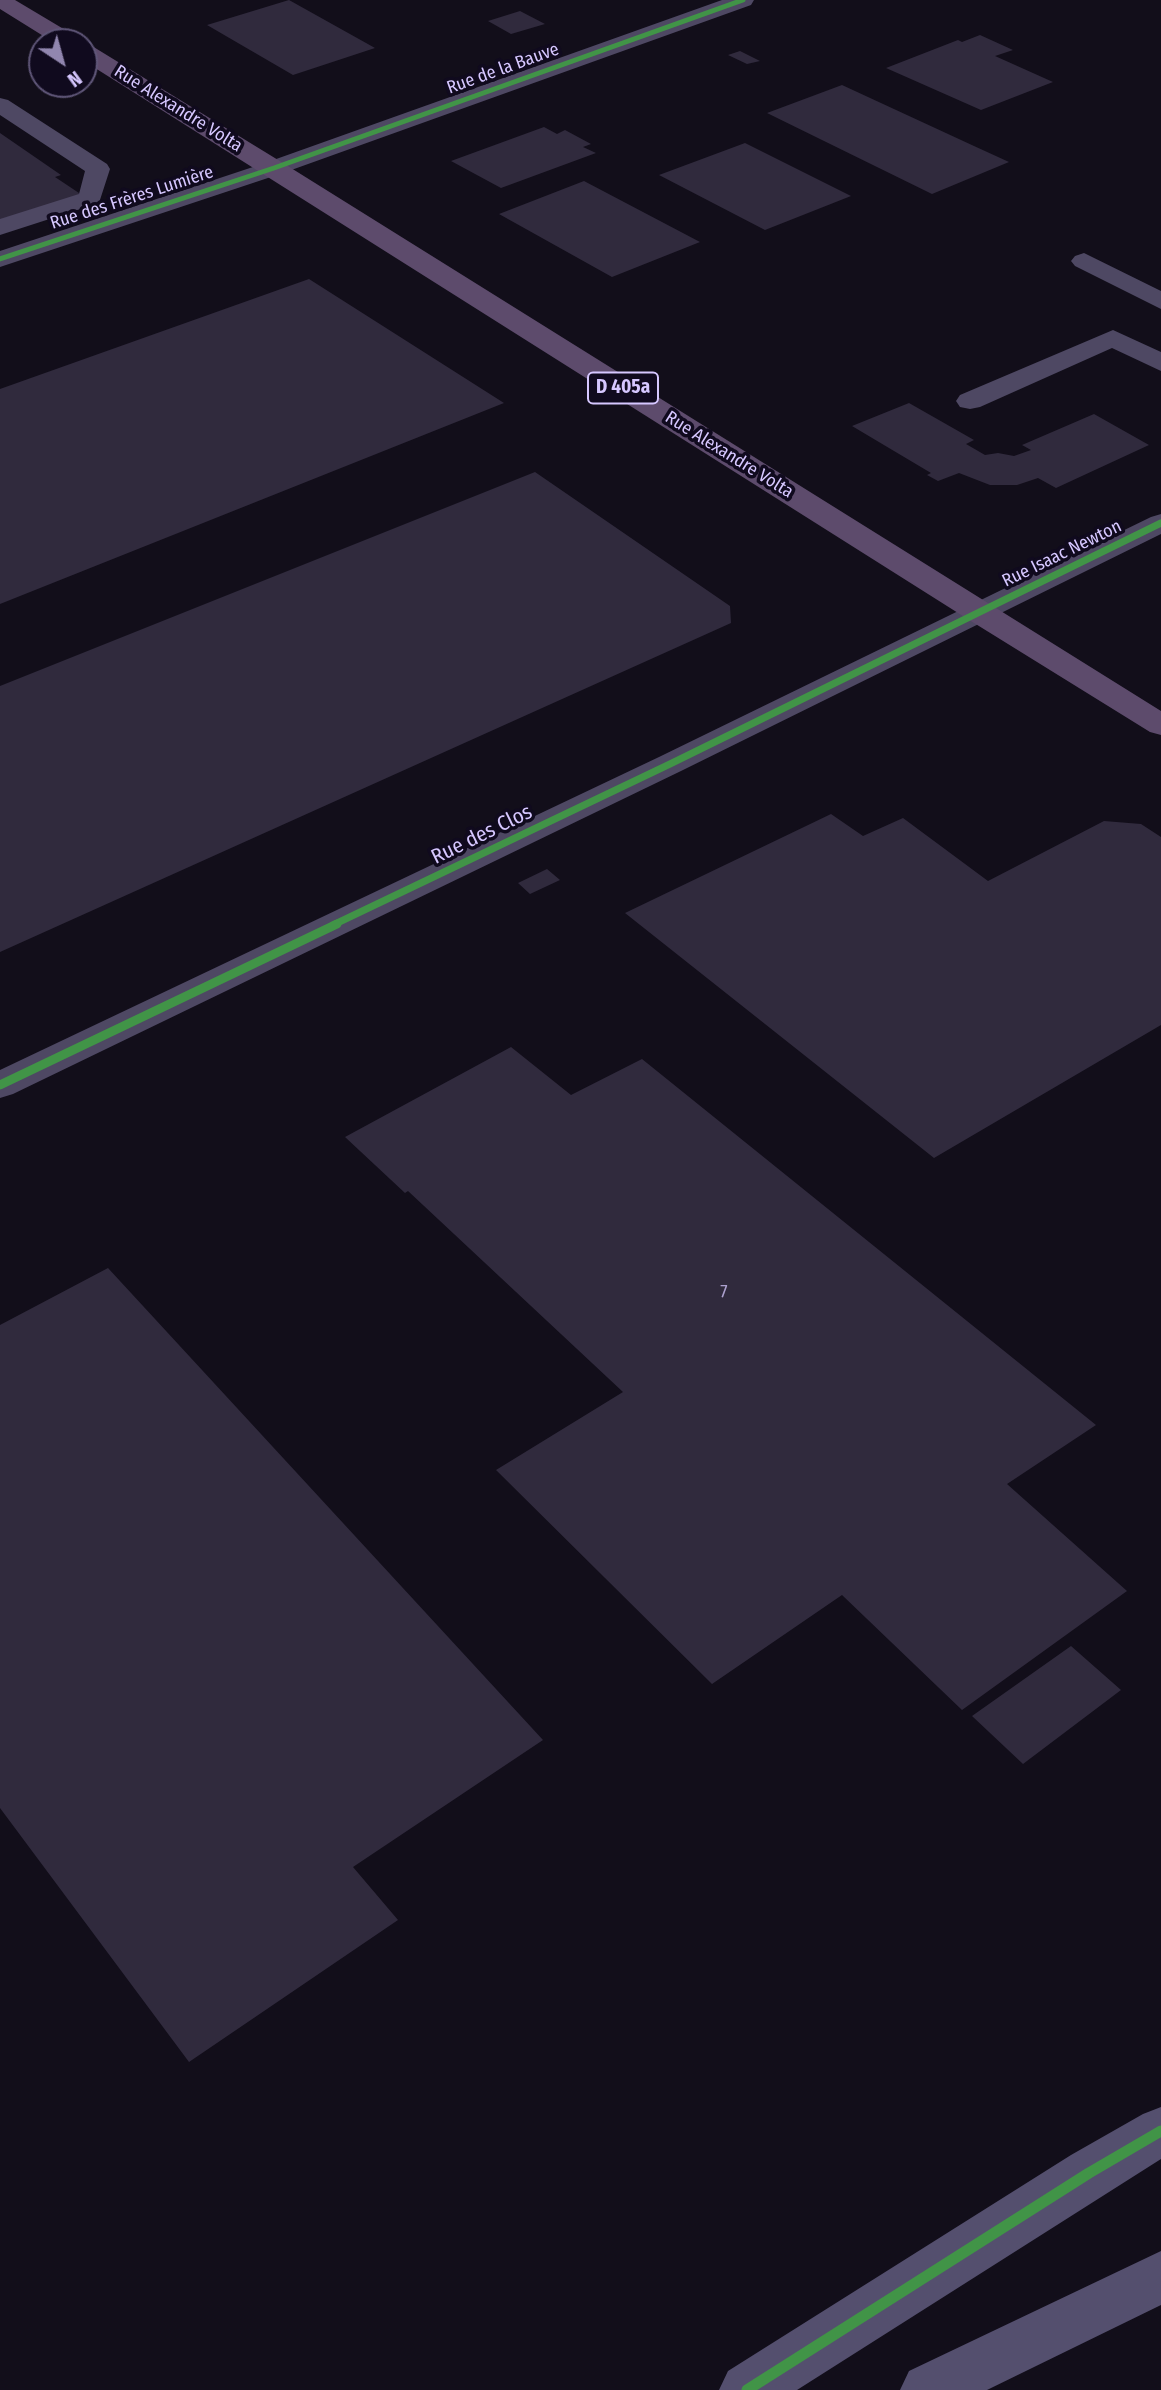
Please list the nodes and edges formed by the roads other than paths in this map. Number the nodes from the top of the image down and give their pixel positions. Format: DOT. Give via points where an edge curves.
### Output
graph roads {
  1 [pos="0,0"];
  2 [pos="743,0"];
  3 [pos="46,28"];
  4 [pos="98,60"];
  5 [pos="0,105"];
  6 [pos="274,168"];
  7 [pos="0,227"];
  8 [pos="0,258"];
  9 [pos="1084,261"];
  10 [pos="1161,301"];
  11 [pos="1161,363"];
  12 [pos="970,401"];
  13 [pos="1161,523"];
  14 [pos="977,612"];
  15 [pos="1161,725"];
  16 [pos="0,1085"];
  17 [pos="1161,2131"];
  18 [pos="1161,2277"];
  19 [pos="747,2390"];
  20 [pos="928,2390"];
  1 -- 3 [label="main road"];
  2 -- 6 [label="street, Rue de la Bauve"];
  4 -- 6 [label="main road, Rue Alexandre Volta / D 405a"];
  5 -- 7 [label="street" via="97,169 90,198"];
  6 -- 8 [label="street, Rue des Frères Lumière"];
  6 -- 14 [label="main road, Rue Alexandre Volta / D 405a"];
  9 -- 10 [label="street"];
  11 -- 12 [label="street" via="1113,338"];
  13 -- 14 [label="street, Rue Isaac Newton"];
  14 -- 15 [label="main road, Rue Alexandre Volta / D 405a"];
  14 -- 16 [label="street, Rue des Clos"];
  17 -- 19 [label="street"];
  18 -- 20 [label="street"];
}
